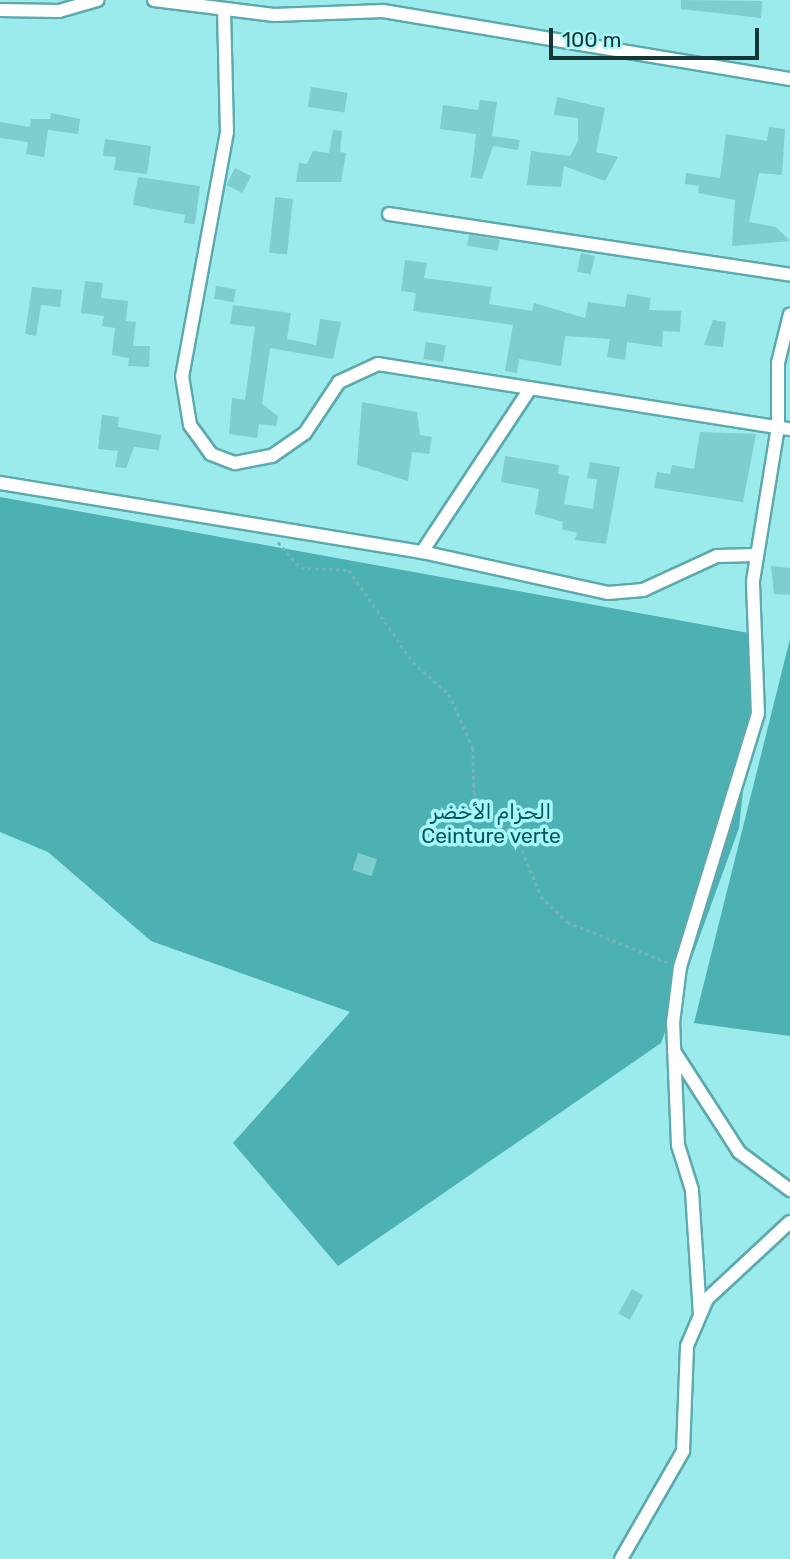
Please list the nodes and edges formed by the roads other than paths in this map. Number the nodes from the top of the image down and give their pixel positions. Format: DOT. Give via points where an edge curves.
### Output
graph roads {
  1 [pos="97,0"];
  2 [pos="154,0"];
  3 [pos="0,9"];
  4 [pos="224,10"];
  5 [pos="790,79"];
  6 [pos="389,214"];
  7 [pos="790,275"];
  8 [pos="790,314"];
  9 [pos="530,389"];
  10 [pos="784,428"];
  11 [pos="0,483"];
  12 [pos="422,552"];
  13 [pos="757,555"];
  14 [pos="672,1047"];
  15 [pos="790,1190"];
  16 [pos="790,1222"];
  17 [pos="700,1315"];
  18 [pos="621,1559"];
  1 -- 3 [label="street" via="59,11"];
  2 -- 4 [label="street"];
  4 -- 5 [label="street" via="383,11"];
  4 -- 9 [label="street" via="227,132 209,204 203,291 182,376 186,413 202,446 235,463 272,456 305,433 339,382 367,366 389,364"];
  6 -- 7 [label="street"];
  8 -- 10 [label="street" via="778,363"];
  9 -- 10 [label="street"];
  9 -- 12 [label="street"];
  10 -- 13 [label="street"];
  11 -- 12 [label="street"];
  12 -- 13 [label="street" via="608,593 643,590 717,556"];
  13 -- 14 [label="street" via="758,714 680,967"];
  14 -- 15 [label="street" via="739,1152"];
  14 -- 17 [label="street" via="678,1144 696,1228"];
  16 -- 17 [label="street" via="707,1299"];
  17 -- 18 [label="street" via="687,1346 683,1451"];
}
